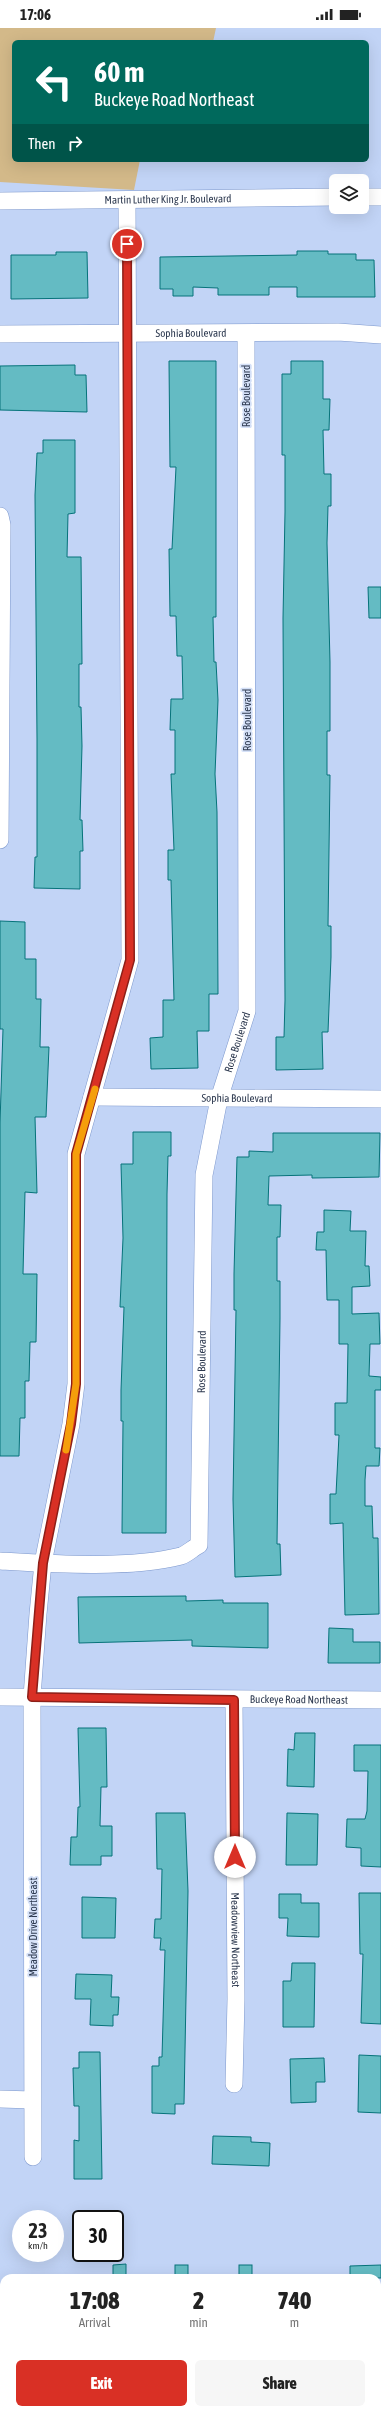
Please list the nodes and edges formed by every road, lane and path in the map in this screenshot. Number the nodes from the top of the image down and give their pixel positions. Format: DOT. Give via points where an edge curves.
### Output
graph roads {
  1 [pos="329,197"];
  2 [pos="369,197"];
  3 [pos="381,197"];
  4 [pos="127,200"];
  5 [pos="0,201"];
  6 [pos="0,334"];
  7 [pos="127,334"];
  8 [pos="246,334"];
  9 [pos="381,335"];
  10 [pos="0,516"];
  11 [pos="1,687"];
  12 [pos="0,840"];
  13 [pos="92,1097"];
  14 [pos="219,1099"];
  15 [pos="381,1099"];
  16 [pos="0,1561"];
  17 [pos="43,1563"];
  18 [pos="0,1697"];
  19 [pos="32,1697"];
  20 [pos="234,1700"];
  21 [pos="381,1700"];
  22 [pos="234,2084"];
  23 [pos="0,2099"];
  24 [pos="32,2100"];
  25 [pos="33,2157"];
  1 -- 4 [label="street, Martin Luther King Jr. Boulevard"];
  2 -- 3 [label="street"];
  4 -- 5 [label="street, Martin Luther King Jr. Boulevard"];
  4 -- 7 [label="street, Meadow Drive Northeast"];
  6 -- 7 [label="street, Sophia Boulevard"];
  7 -- 8 [label="street, Sophia Boulevard"];
  7 -- 13 [label="street, Meadow Drive Northeast" via="130,960"];
  8 -- 9 [label="street, Sophia Boulevard" via="338,332"];
  8 -- 14 [label="street, Rose Boulevard" via="247,1011"];
  10 -- 11 [label="street"];
  11 -- 12 [label="street"];
  13 -- 14 [label="street, Sophia Boulevard"];
  13 -- 17 [label="street, Meadow Drive Northeast" via="76,1154 76,1384 71,1424"];
  14 -- 15 [label="street, Sophia Boulevard"];
  14 -- 17 [label="street, Rose Boulevard" via="204,1175 199,1545 182,1556 142,1563"];
  16 -- 17 [label="street, Rose Boulevard"];
  17 -- 19 [label="street, Meadow Drive Northeast"];
  18 -- 19 [label="street, Buckeye Road Northeast"];
  19 -- 20 [label="street, Buckeye Road Northeast"];
  19 -- 24 [label="street, Meadow Drive Northeast"];
  20 -- 21 [label="street, Buckeye Road Northeast"];
  20 -- 22 [label="street, Meadowview Northeast"];
  23 -- 24 [label="street"];
  24 -- 25 [label="street, Meadow Drive Northeast"];
}
